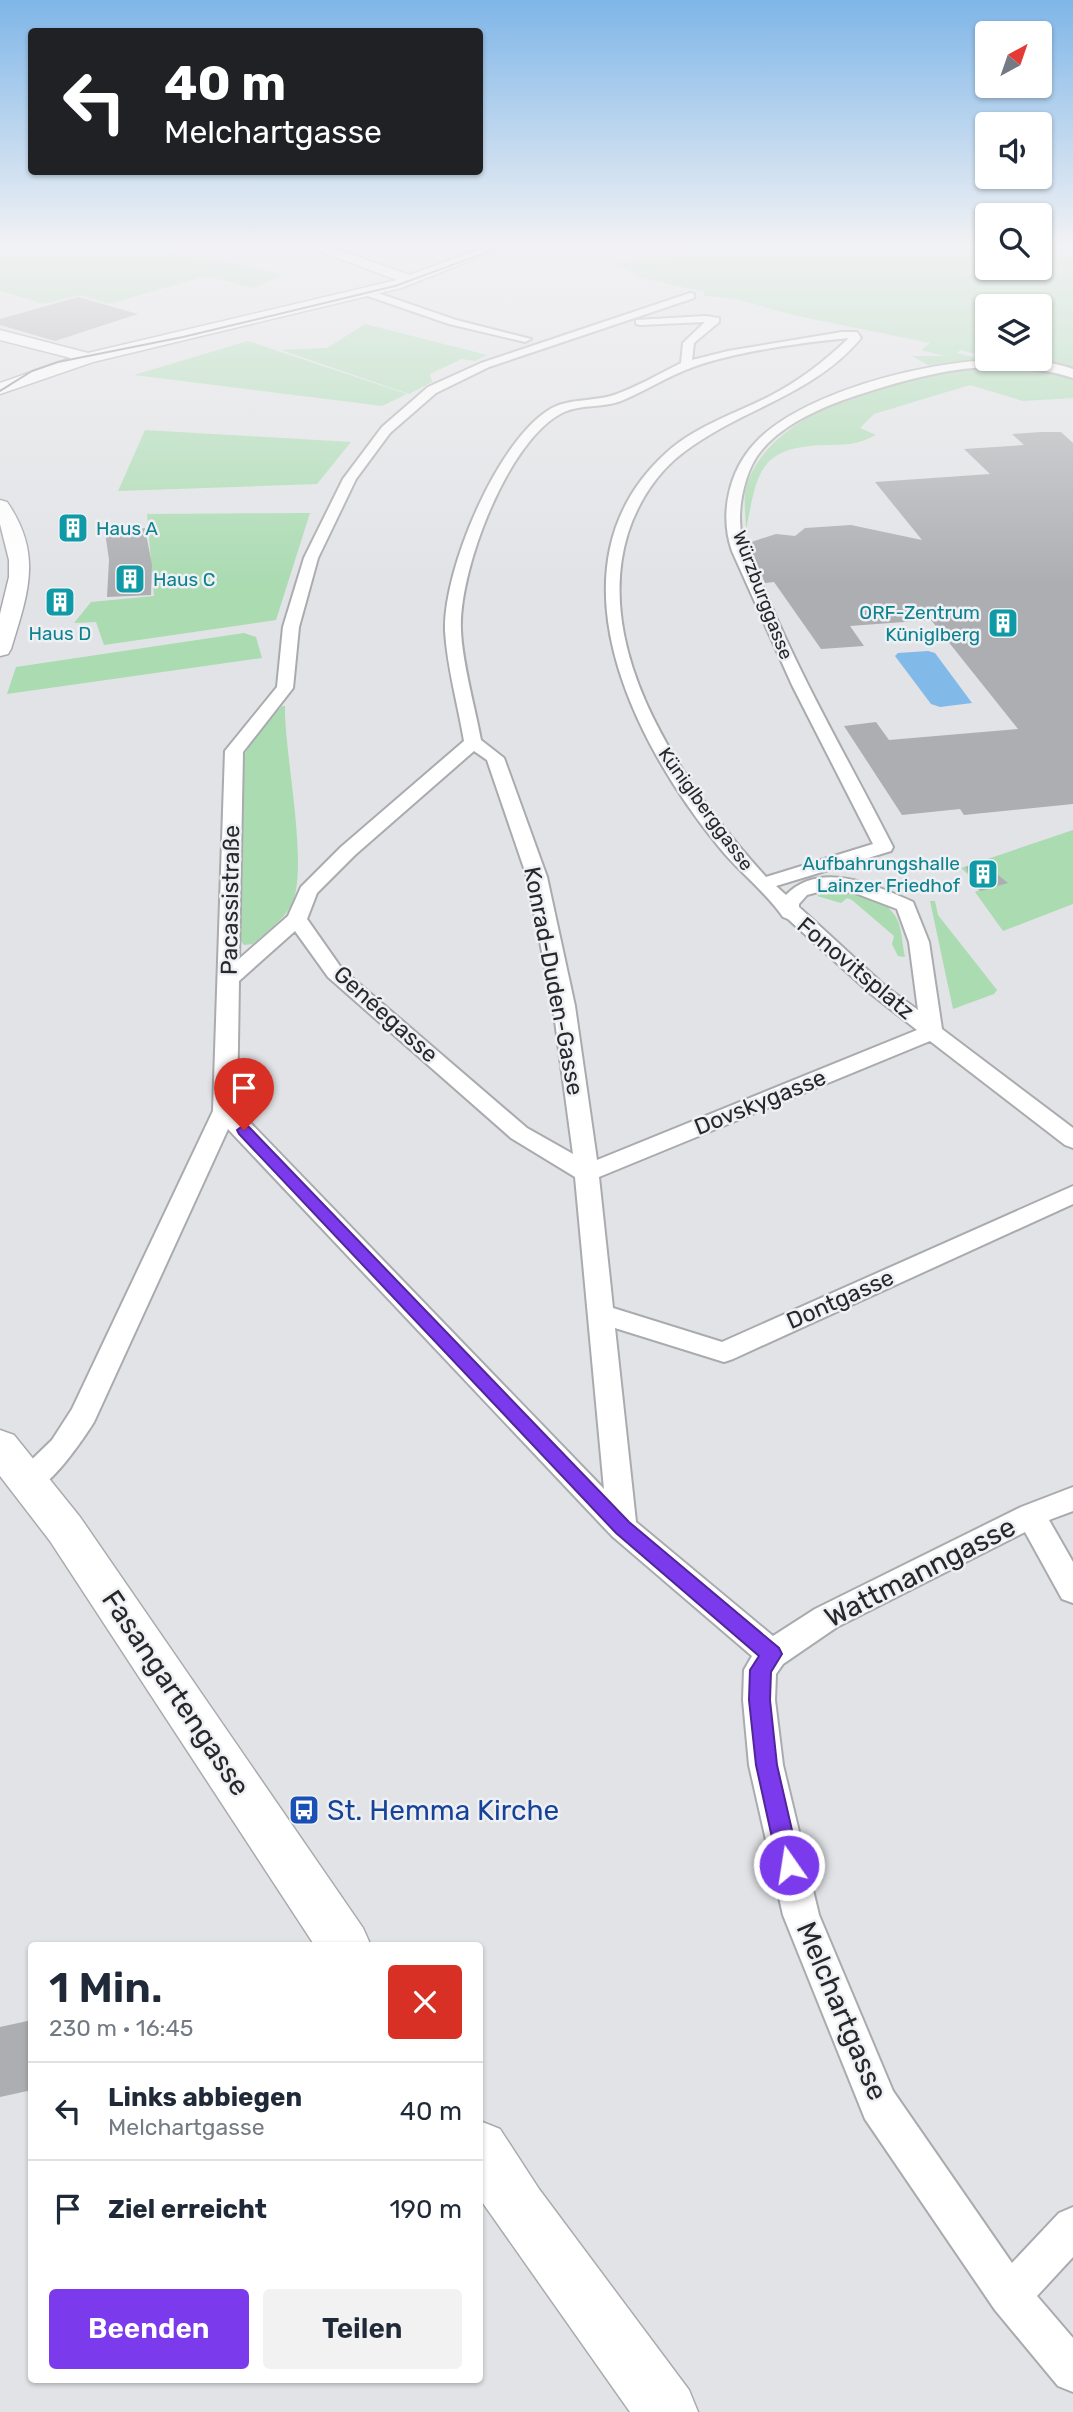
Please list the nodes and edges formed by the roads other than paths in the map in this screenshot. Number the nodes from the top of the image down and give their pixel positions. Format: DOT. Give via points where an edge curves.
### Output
graph roads {
  1 [pos="48,359"];
  2 [pos="86,359"];
  3 [pos="495,359"];
  4 [pos="504,359"];
  5 [pos="687,359"];
  6 [pos="715,359"];
  7 [pos="833,359"];
  8 [pos="485,365"];
  9 [pos="687,365"];
  10 [pos="1071,373"];
  11 [pos="880,384"];
  12 [pos="828,388"];
  13 [pos="1,389"];
  14 [pos="814,391"];
  15 [pos="774,398"];
  16 [pos="0,506"];
  17 [pos="0,649"];
  18 [pos="473,742"];
  19 [pos="762,884"];
  20 [pos="790,912"];
  21 [pos="297,919"];
  22 [pos="228,980"];
  23 [pos="932,1032"];
  24 [pos="225,1111"];
  25 [pos="1073,1140"];
  26 [pos="587,1173"];
  27 [pos="1073,1194"];
  28 [pos="602,1314"];
  29 [pos="0,1446"];
  30 [pos="29,1480"];
  31 [pos="1073,1499"];
  32 [pos="1031,1515"];
  33 [pos="622,1527"];
  34 [pos="1073,1591"];
  35 [pos="772,1654"];
  36 [pos="342,1942"];
  37 [pos="483,2154"];
  38 [pos="1073,2227"];
  39 [pos="1010,2295"];
  40 [pos="1073,2371"];
  41 [pos="667,2412"];
  1 -- 13 [label="main road" via="19,370"];
  2 -- 13 [label="main road"];
  3 -- 8 [label="street, Pacassistraße"];
  4 -- 8 [label="street, Pacassistraße"];
  5 -- 9 [label="street"];
  6 -- 9 [label="street"];
  7 -- 15 [label="street"];
  8 -- 22 [label="street, Pacassistraße" via="432,390 386,430 350,478 311,558 291,627 285,688 234,751"];
  9 -- 18 [label="street" via="615,399 558,410 519,443 491,489 459,581 453,630"];
  10 -- 11 [label="street, Würzburggasse" via="1012,361 983,362"];
  11 -- 12 [label="street" via="868,381"];
  11 -- 19 [label="street, Würzburggasse" via="822,403 788,422 757,448 738,481 734,532 768,618 884,847"];
  14 -- 15 [label="street"];
  15 -- 19 [label="street, Küniglberggasse" via="718,424 666,459 633,498 613,553 609,587 627,672 642,713 676,774 736,858"];
  16 -- 17 [label="main road" via="14,528 21,558 21,574"];
  18 -- 21 [label="street" via="308,891"];
  18 -- 26 [label="street, Konrad-Duden-Gasse" via="495,758 537,877 564,1006"];
  19 -- 20 [label="street"];
  20 -- 23 [label="street, Fonovitsplatz"];
  20 -- 23 [label="street, Fonovitsplatz" via="794,896 814,884 875,892 906,906 919,942"];
  21 -- 22 [label="street"];
  21 -- 26 [label="street, Genéegasse" via="335,973 519,1133"];
  22 -- 24 [label="street, Pacassistraße"];
  23 -- 25 [label="street"];
  23 -- 26 [label="street, Dovskygasse"];
  24 -- 30 [label="street, Pacassistraße" via="84,1414 62,1448"];
  24 -- 33 [label="street"];
  26 -- 28 [label="street, Konrad-Duden-Gasse"];
  27 -- 28 [label="street, Dontgasse" via="724,1352"];
  28 -- 33 [label="street, Konrad-Duden-Gasse"];
  29 -- 30 [label="main road, Fasangartengasse"];
  30 -- 36 [label="main road, Fasangartengasse"];
  31 -- 32 [label="street, Wattmanngasse"];
  32 -- 34 [label="street"];
  32 -- 35 [label="street, Wattmanngasse" via="826,1618"];
  33 -- 35 [label="street"];
  35 -- 39 [label="street, Melchartgasse" via="761,1670 759,1700 766,1765 800,1915 880,2105"];
  37 -- 41 [label="main road"];
  38 -- 39 [label="street"];
  39 -- 40 [label="street, Melchartgasse"];
}
